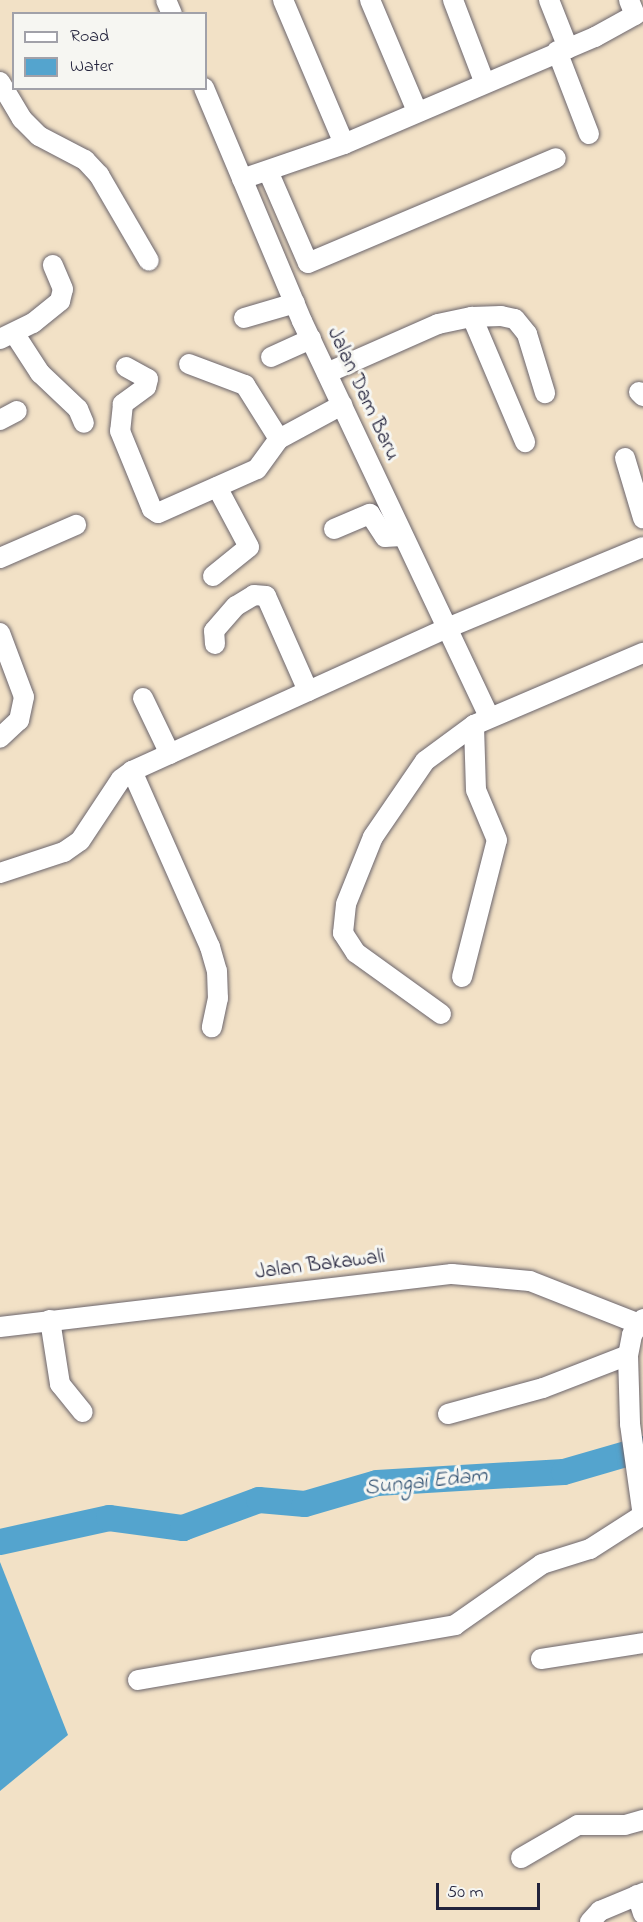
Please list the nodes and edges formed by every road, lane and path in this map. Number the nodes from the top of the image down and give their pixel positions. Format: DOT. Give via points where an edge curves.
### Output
graph roads {
  1 [pos="283,0"];
  2 [pos="370,0"];
  3 [pos="453,0"];
  4 [pos="549,0"];
  5 [pos="636,9"];
  6 [pos="563,50"];
  7 [pos="484,81"];
  8 [pos="0,82"];
  9 [pos="205,90"];
  10 [pos="417,111"];
  11 [pos="590,134"];
  12 [pos="344,144"];
  13 [pos="556,158"];
  14 [pos="268,171"];
  15 [pos="242,179"];
  16 [pos="150,261"];
  17 [pos="53,264"];
  18 [pos="295,303"];
  19 [pos="472,317"];
  20 [pos="244,318"];
  21 [pos="7,336"];
  22 [pos="310,339"];
  23 [pos="271,357"];
  24 [pos="189,364"];
  25 [pos="126,368"];
  26 [pos="327,373"];
  27 [pos="545,393"];
  28 [pos="342,405"];
  29 [pos="84,423"];
  30 [pos="279,439"];
  31 [pos="525,442"];
  32 [pos="625,458"];
  33 [pos="217,487"];
  34 [pos="643,518"];
  35 [pos="76,525"];
  36 [pos="334,529"];
  37 [pos="402,536"];
  38 [pos="643,547"];
  39 [pos="0,558"];
  40 [pos="213,576"];
  41 [pos="445,629"];
  42 [pos="0,633"];
  43 [pos="215,644"];
  44 [pos="643,653"];
  45 [pos="309,691"];
  46 [pos="142,698"];
  47 [pos="481,721"];
  48 [pos="0,738"];
  49 [pos="170,754"];
  50 [pos="132,771"];
  51 [pos="0,873"];
  52 [pos="462,977"];
  53 [pos="441,1014"];
  54 [pos="212,1027"];
  55 [pos="50,1320"];
  56 [pos="641,1322"];
  57 [pos="0,1327"];
  58 [pos="628,1355"];
  59 [pos="83,1412"];
  60 [pos="448,1414"];
  61 [pos="643,1516"];
  62 [pos="643,1642"];
  63 [pos="541,1659"];
  64 [pos="138,1680"];
  65 [pos="643,1820"];
  66 [pos="521,1858"];
  67 [pos="641,1901"];
  68 [pos="590,1922"];
  1 -- 12 [label="street"];
  2 -- 10 [label="street"];
  3 -- 7 [label="street"];
  4 -- 6 [label="street"];
  5 -- 6 [label="street"];
  6 -- 7 [label="street"];
  6 -- 11 [label="street"];
  7 -- 10 [label="street"];
  8 -- 16 [label="street" via="22,119 39,136 85,160 99,175"];
  9 -- 15 [label="street, Jalan Dam Baru"];
  10 -- 12 [label="street"];
  12 -- 14 [label="street"];
  13 -- 14 [label="street" via="308,263"];
  14 -- 15 [label="street"];
  15 -- 18 [label="street, Jalan Dam Baru"];
  17 -- 21 [label="street" via="63,290 60,301"];
  18 -- 20 [label="street"];
  18 -- 22 [label="street, Jalan Dam Baru"];
  19 -- 26 [label="street" via="438,324"];
  19 -- 27 [label="street" via="515,319 527,334"];
  19 -- 31 [label="street"];
  21 -- 29 [label="street" via="78,409"];
  22 -- 23 [label="street"];
  22 -- 26 [label="street, Jalan Dam Baru"];
  24 -- 30 [label="street" via="245,385"];
  25 -- 33 [label="street" via="148,379 146,387 123,404 118,418 152,509 158,513"];
  26 -- 28 [label="street, Jalan Dam Baru"];
  28 -- 30 [label="street"];
  28 -- 37 [label="street, Jalan Dam Baru"];
  30 -- 33 [label="street" via="257,470"];
  32 -- 34 [label="street"];
  33 -- 40 [label="street" via="249,547"];
  35 -- 39 [label="street"];
  36 -- 37 [label="street" via="370,514 385,537"];
  37 -- 41 [label="street, Jalan Dam Baru"];
  38 -- 41 [label="street"];
  41 -- 45 [label="street"];
  41 -- 47 [label="street, Jalan Dam Baru"];
  42 -- 48 [label="street" via="24,698 19,720"];
  43 -- 45 [label="street" via="214,631 236,606 254,595 266,596"];
  44 -- 47 [label="street"];
  45 -- 49 [label="street"];
  46 -- 49 [label="street"];
  47 -- 52 [label="street" via="476,790 497,840"];
  47 -- 53 [label="street" via="425,761 392,806 373,837 342,917 343,933 356,953"];
  49 -- 50 [label="street"];
  50 -- 51 [label="street" via="121,779 80,841 64,852"];
  50 -- 54 [label="street" via="210,947 217,971 218,998"];
  55 -- 56 [label="street, Jalan Bakawali" via="452,1274 530,1281"];
  55 -- 57 [label="street, Jalan Bakawali"];
  55 -- 59 [label="street" via="60,1384"];
  56 -- 58 [label="street"];
  58 -- 60 [label="street" via="543,1388"];
  58 -- 61 [label="street" via="630,1424"];
  61 -- 64 [label="street" via="590,1549 542,1563 455,1625"];
  62 -- 63 [label="street"];
  65 -- 66 [label="street" via="625,1825 578,1825"];
  67 -- 68 [label="street" via="600,1911"];
}
